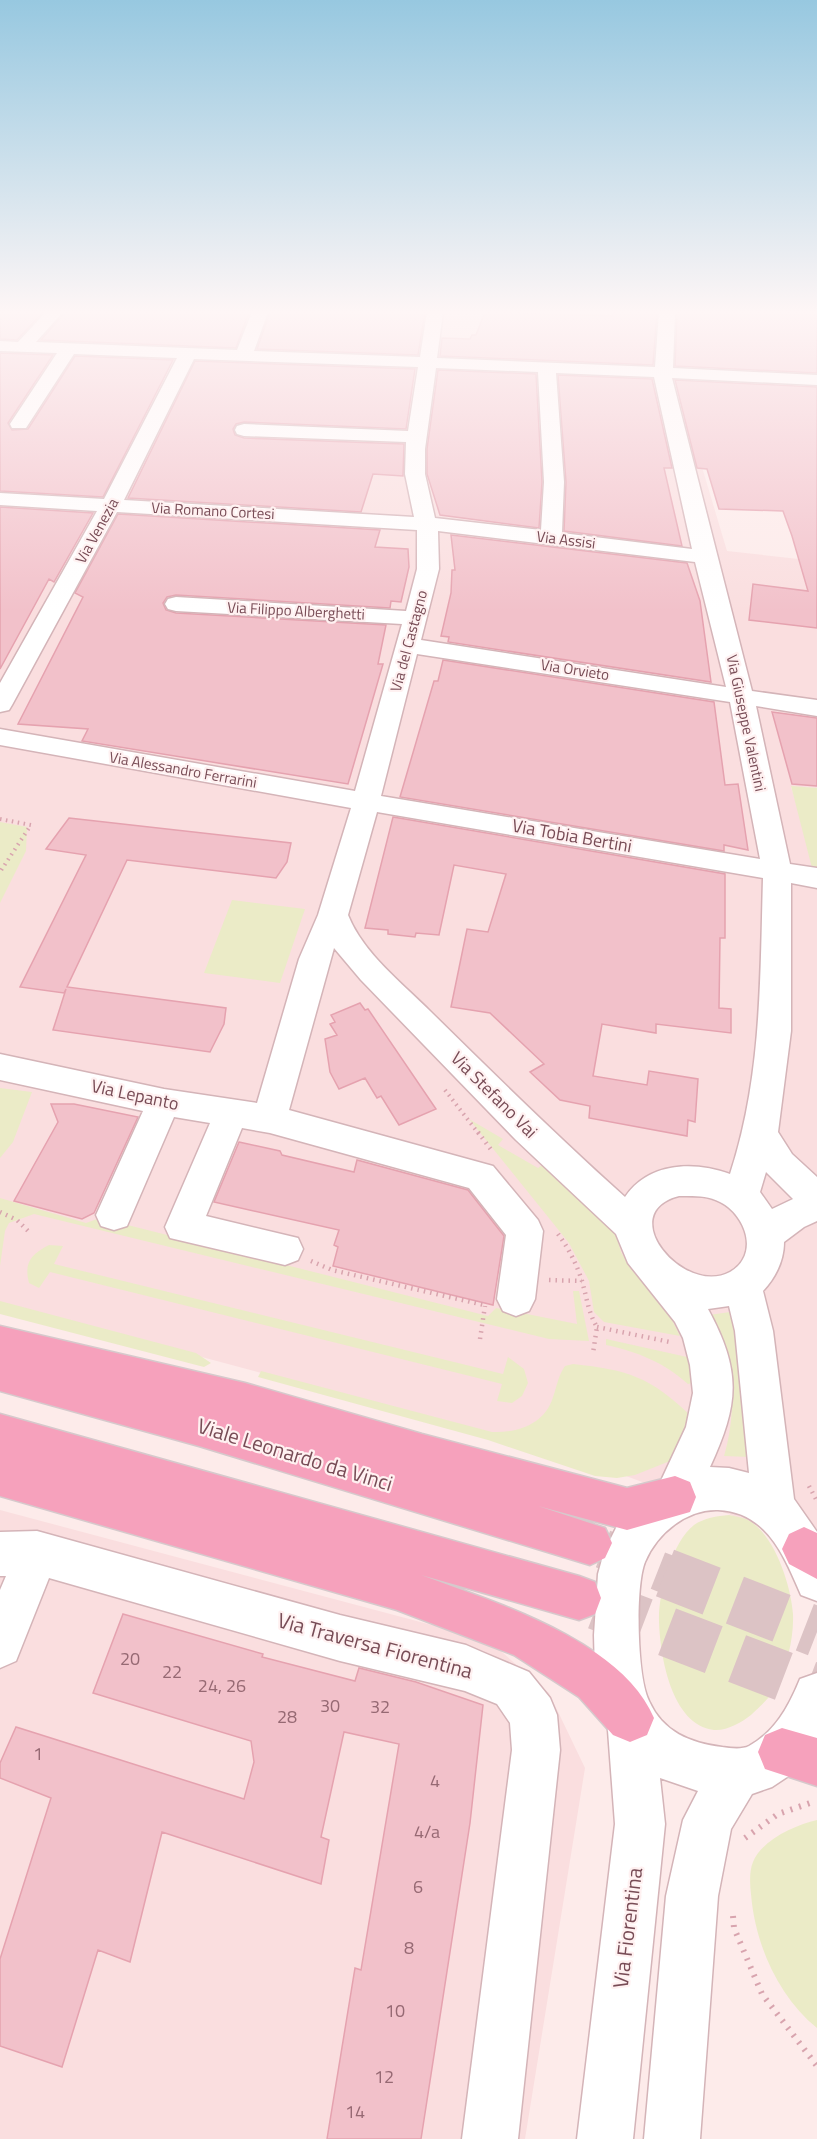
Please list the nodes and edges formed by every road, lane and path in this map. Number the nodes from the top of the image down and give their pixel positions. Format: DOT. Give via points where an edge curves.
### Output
graph roads {
  1 [pos="27,412"];
  2 [pos="158,412"];
  3 [pos="420,412"];
  4 [pos="550,412"];
  5 [pos="671,412"];
  6 [pos="19,424"];
  7 [pos="244,430"];
  8 [pos="417,437"];
  9 [pos="0,500"];
  10 [pos="111,505"];
  11 [pos="427,524"];
  12 [pos="551,539"];
  13 [pos="705,557"];
  14 [pos="176,604"];
  15 [pos="415,618"];
  16 [pos="408,645"];
  17 [pos="741,695"];
  18 [pos="0,705"];
  19 [pos="817,708"];
  20 [pos="0,737"];
  21 [pos="366,802"];
  22 [pos="0,819"];
  23 [pos="777,871"];
  24 [pos="0,872"];
  25 [pos="817,878"];
  26 [pos="333,915"];
  27 [pos="359,959"];
  28 [pos="308,982"];
  29 [pos="0,1067"];
  30 [pos="164,1102"];
  31 [pos="231,1113"];
  32 [pos="270,1119"];
  33 [pos="759,1136"];
  34 [pos="708,1180"];
  35 [pos="814,1196"];
  36 [pos="745,1199"];
  37 [pos="0,1212"];
  38 [pos="114,1215"];
  39 [pos="634,1227"];
  40 [pos="31,1234"];
  41 [pos="766,1234"];
  42 [pos="285,1249"];
  43 [pos="664,1277"];
  44 [pos="743,1284"];
  45 [pos="500,1302"];
  46 [pos="597,1327"];
  47 [pos="480,1339"];
  48 [pos="0,1344"];
  49 [pos="704,1344"];
  50 [pos="0,1372"];
  51 [pos="0,1434"];
  52 [pos="0,1475"];
  53 [pos="675,1497"];
  54 [pos="774,1509"];
  55 [pos="590,1543"];
  56 [pos="18,1553"];
  57 [pos="813,1562"];
  58 [pos="579,1598"];
  59 [pos="0,1646"];
  60 [pos="817,1696"];
  61 [pos="630,1718"];
  62 [pos="779,1763"];
  63 [pos="817,1802"];
  64 [pos="739,1843"];
  65 [pos="731,1905"];
  66 [pos="817,2066"];
  67 [pos="490,2139"];
  68 [pos="605,2139"];
  69 [pos="672,2139"];
  1 -- 6 [label="street"];
  2 -- 10 [label="street, Via Venezia"];
  3 -- 8 [label="street, Via del Castagno"];
  4 -- 12 [label="street" via="554,482"];
  5 -- 13 [label="street, Via Giuseppe Valentini"];
  7 -- 8 [label="street"];
  8 -- 11 [label="street, Via del Castagno" via="415,474"];
  9 -- 10 [label="street, Via Romano Cortesi"];
  10 -- 11 [label="street, Via Romano Cortesi"];
  10 -- 18 [label="street, Via Venezia"];
  11 -- 12 [label="street, Via Assisi"];
  11 -- 15 [label="street, Via del Castagno" via="428,569"];
  12 -- 13 [label="street, Via Assisi"];
  13 -- 17 [label="street, Via Giuseppe Valentini"];
  14 -- 15 [label="street, Via Filippo Alberghetti"];
  15 -- 16 [label="street, Via del Castagno"];
  16 -- 17 [label="street, Via Orvieto"];
  16 -- 21 [label="street, Via del Castagno"];
  17 -- 19 [label="street, Via Orvieto"];
  17 -- 23 [label="street, Via Giuseppe Valentini"];
  20 -- 21 [label="street, Via Alessandro Ferrarini"];
  21 -- 23 [label="street, Via Tobia Bertini"];
  21 -- 26 [label="street, Via del Castagno"];
  22 -- 24 [label="path" via="32,825"];
  23 -- 25 [label="street, Via Tobia Bertini"];
  23 -- 33 [label="street, Via Giuseppe Valentini" via="775,1031"];
  26 -- 27 [label="street" via="341,936"];
  26 -- 28 [label="street, Via del Castagno"];
  27 -- 28 [label="street" via="340,961"];
  27 -- 39 [label="street, Via Stefano Vai" via="528,1130"];
  28 -- 32 [label="street, Via del Castagno"];
  29 -- 30 [label="street, Via Lepanto"];
  30 -- 31 [label="street, Via Lepanto"];
  30 -- 38 [label="street"];
  31 -- 32 [label="street, Via Lepanto"];
  31 -- 42 [label="street" via="183,1227"];
  32 -- 45 [label="street, Via Lepanto" via="482,1176 525,1231"];
  33 -- 34 [label="street"];
  33 -- 35 [label="street" via="786,1173"];
  33 -- 36 [label="street, Via Giuseppe Valentini"];
  34 -- 36 [label="street"];
  34 -- 39 [label="street" via="686,1179 665,1184 649,1194 638,1209"];
  35 -- 36 [label="street"];
  35 -- 41 [label="street"];
  36 -- 41 [label="street" via="760,1218"];
  37 -- 40 [label="path" via="17,1220"];
  39 -- 43 [label="street" via="637,1245 647,1263"];
  41 -- 44 [label="street" via="766,1253 758,1271"];
  42 -- 45 [label="path" via="332,1270"];
  43 -- 44 [label="street" via="704,1292 724,1291"];
  43 -- 49 [label="street" via="691,1314"];
  44 -- 54 [label="street" via="754,1331"];
  45 -- 47 [label="path"];
  46 -- 49 [label="path" via="687,1346"];
  48 -- 53 [label="highway" via="245,1402 627,1509"];
  49 -- 53 [label="street" via="714,1382 711,1417"];
  50 -- 55 [label="highway, Viale Leonardo da Vinci" via="199,1426"];
  51 -- 58 [label="highway"];
  52 -- 61 [label="highway" via="397,1588 528,1638 595,1680"];
  53 -- 54 [label="street" via="700,1489 731,1487"];
  53 -- 61 [label="street" via="642,1524 625,1554 618,1594 616,1655"];
  54 -- 57 [label="street"];
  56 -- 59 [label="street"];
  56 -- 67 [label="street, Via Traversa Fiorentina" via="466,1668 513,1688 533,1715 536,1750"];
  60 -- 62 [label="street" via="812,1716"];
  61 -- 62 [label="street" via="653,1745 681,1764"];
  61 -- 68 [label="street, Via Fiorentina" via="640,1824"];
  62 -- 69 [label="street" via="708,1820 692,1896"];
  63 -- 64 [label="path" via="789,1807 765,1819"];
  65 -- 66 [label="path" via="734,1928 762,1994"];
}
